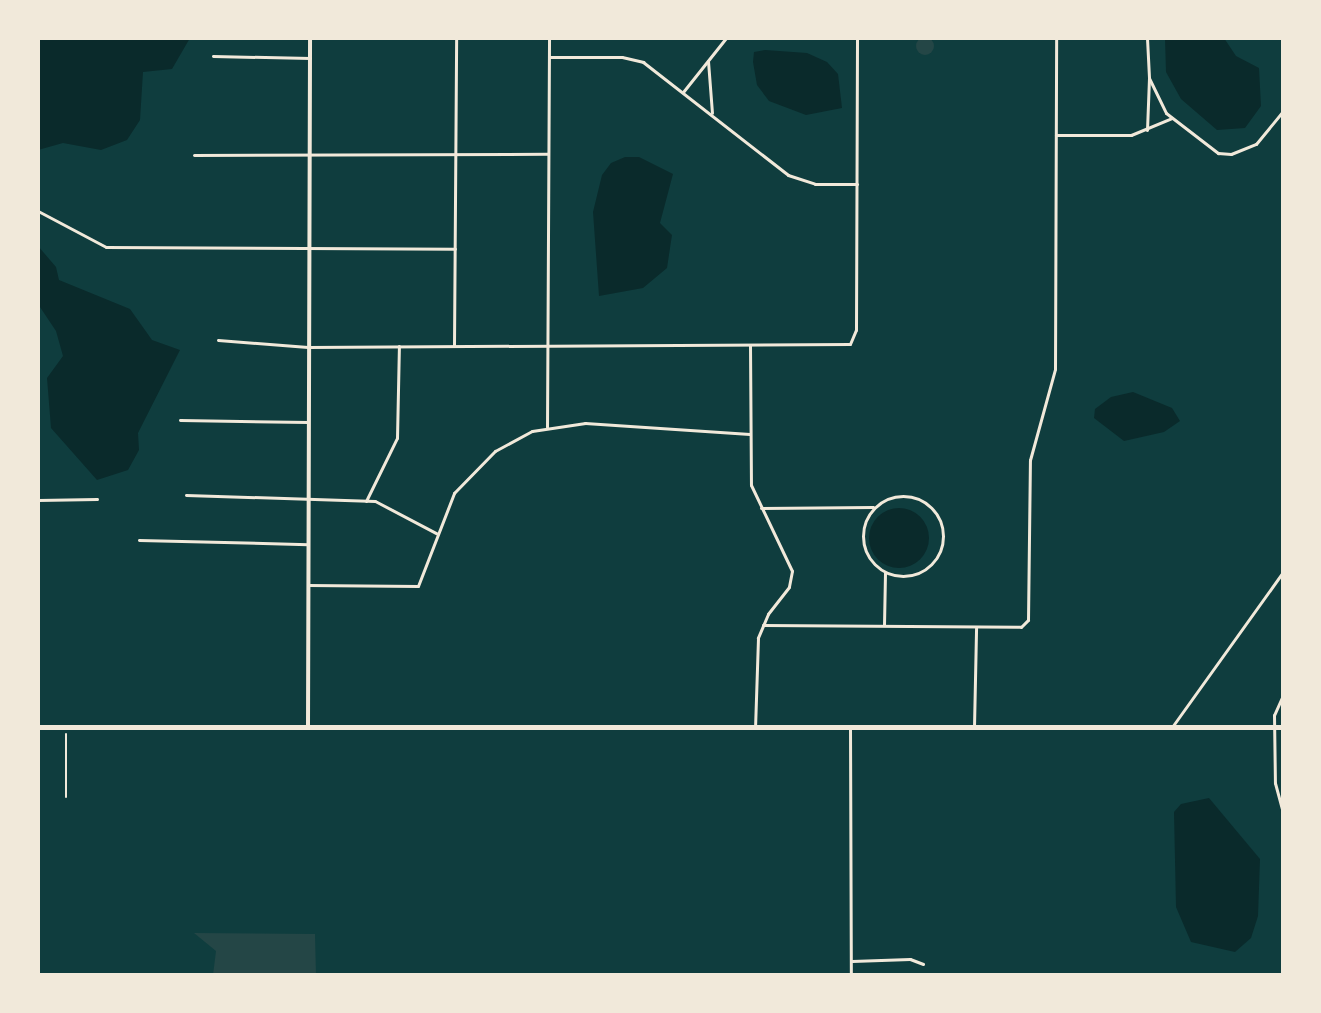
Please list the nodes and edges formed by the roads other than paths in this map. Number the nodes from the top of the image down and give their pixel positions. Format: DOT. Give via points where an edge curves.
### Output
graph roads {
  1 [pos="310,38"];
  2 [pos="456,38"];
  3 [pos="549,38"];
  4 [pos="726,38"];
  5 [pos="857,38"];
  6 [pos="1056,38"];
  7 [pos="1147,38"];
  8 [pos="213,56"];
  9 [pos="548,57"];
  10 [pos="310,58"];
  11 [pos="708,61"];
  12 [pos="1149,78"];
  13 [pos="683,92"];
  14 [pos="1283,111"];
  15 [pos="713,115"];
  16 [pos="1172,118"];
  17 [pos="1147,131"];
  18 [pos="1056,135"];
  19 [pos="310,153"];
  20 [pos="455,153"];
  21 [pos="548,154"];
  22 [pos="194,155"];
  23 [pos="857,184"];
  24 [pos="38,211"];
  25 [pos="309,248"];
  26 [pos="455,249"];
  27 [pos="218,340"];
  28 [pos="547,345"];
  29 [pos="750,345"];
  30 [pos="399,346"];
  31 [pos="454,346"];
  32 [pos="308,347"];
  33 [pos="180,420"];
  34 [pos="308,422"];
  35 [pos="547,427"];
  36 [pos="750,434"];
  37 [pos="186,495"];
  38 [pos="97,499"];
  39 [pos="308,499"];
  40 [pos="38,500"];
  41 [pos="366,501"];
  42 [pos="876,507"];
  43 [pos="761,508"];
  44 [pos="436,533"];
  45 [pos="139,540"];
  46 [pos="308,544"];
  47 [pos="1283,572"];
  48 [pos="885,573"];
  49 [pos="308,585"];
  50 [pos="763,625"];
  51 [pos="884,627"];
  52 [pos="976,628"];
  53 [pos="1283,695"];
  54 [pos="38,727"];
  55 [pos="308,727"];
  56 [pos="850,727"];
  57 [pos="974,727"];
  58 [pos="1172,727"];
  59 [pos="1274,727"];
  60 [pos="1283,727"];
  61 [pos="755,728"];
  62 [pos="1283,813"];
  63 [pos="852,961"];
  64 [pos="923,964"];
  65 [pos="851,975"];
  1 -- 10 [label="street"];
  2 -- 20 [label="street"];
  3 -- 9 [label="street"];
  4 -- 11 [label="street"];
  5 -- 23 [label="street"];
  6 -- 18 [label="street"];
  7 -- 12 [label="street"];
  8 -- 10 [label="street"];
  9 -- 13 [label="street" via="629,57"];
  9 -- 21 [label="street"];
  10 -- 19 [label="street"];
  11 -- 13 [label="street"];
  11 -- 15 [label="street"];
  12 -- 16 [label="street"];
  12 -- 17 [label="street"];
  13 -- 15 [label="street"];
  14 -- 16 [label="street" via="1256,144 1231,154 1218,153"];
  15 -- 23 [label="street" via="788,175 815,184"];
  16 -- 17 [label="street"];
  17 -- 18 [label="street"];
  18 -- 52 [label="street" via="1055,369 1030,460 1028,620 1018,627"];
  19 -- 20 [label="street"];
  19 -- 22 [label="street"];
  19 -- 25 [label="street"];
  20 -- 21 [label="street"];
  20 -- 26 [label="street"];
  21 -- 28 [label="street"];
  23 -- 29 [label="street" via="856,330 850,344"];
  24 -- 25 [label="street" via="105,247"];
  25 -- 26 [label="street"];
  25 -- 32 [label="street"];
  26 -- 31 [label="street"];
  27 -- 32 [label="street"];
  28 -- 29 [label="street"];
  28 -- 31 [label="street"];
  28 -- 35 [label="street"];
  29 -- 36 [label="street"];
  30 -- 31 [label="street"];
  30 -- 32 [label="street"];
  30 -- 41 [label="street" via="397,438"];
  32 -- 34 [label="street"];
  33 -- 34 [label="street"];
  34 -- 39 [label="street"];
  35 -- 36 [label="street" via="609,423 680,433"];
  35 -- 44 [label="street" via="507,442 484,461 454,493"];
  36 -- 43 [label="street" via="751,485"];
  37 -- 39 [label="street"];
  38 -- 40 [label="street"];
  39 -- 41 [label="street"];
  39 -- 46 [label="street"];
  41 -- 44 [label="street" via="387,505"];
  42 -- 43 [label="street"];
  42 -- 48 [label="street" via="865,525 864,543"];
  42 -- 48 [label="street" via="895,497 917,498 934,512 941,527 940,548 927,568 907,577"];
  43 -- 50 [label="street" via="792,571 789,587"];
  44 -- 49 [label="street" via="418,586"];
  45 -- 46 [label="street"];
  46 -- 49 [label="street"];
  47 -- 58 [label="street"];
  48 -- 51 [label="street"];
  49 -- 55 [label="street"];
  50 -- 51 [label="street"];
  50 -- 61 [label="street" via="756,647"];
  51 -- 52 [label="street"];
  52 -- 57 [label="street"];
  53 -- 59 [label="street" via="1275,708"];
  54 -- 55 [label="main road"];
  55 -- 61 [label="main road"];
  56 -- 57 [label="main road"];
  56 -- 61 [label="main road"];
  56 -- 63 [label="street"];
  57 -- 58 [label="main road"];
  58 -- 59 [label="main road"];
  59 -- 60 [label="main road"];
  59 -- 62 [label="street" via="1275,785"];
  63 -- 64 [label="street" via="910,959"];
  63 -- 65 [label="street"];
}
